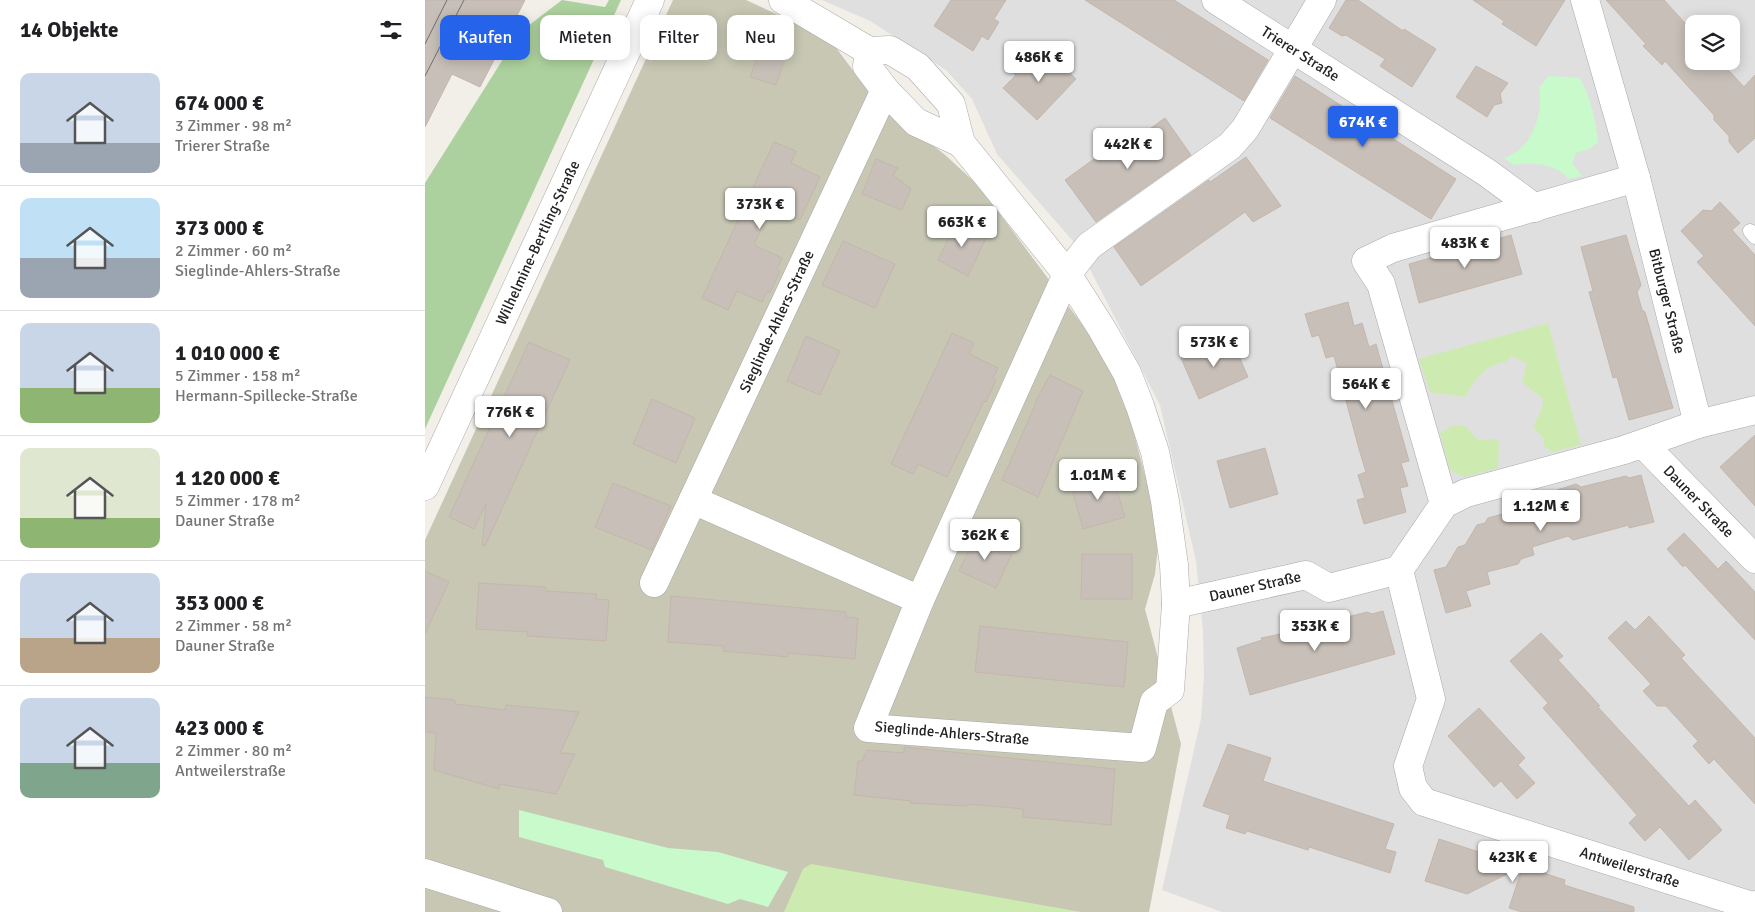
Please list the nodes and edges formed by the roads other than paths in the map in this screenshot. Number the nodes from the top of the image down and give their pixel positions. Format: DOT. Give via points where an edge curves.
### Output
graph roads {
  1 [pos="650,0"];
  2 [pos="1216,0"];
  3 [pos="1322,0"];
  4 [pos="1585,0"];
  5 [pos="792,2"];
  6 [pos="1293,50"];
  7 [pos="869,51"];
  8 [pos="885,90"];
  9 [pos="961,143"];
  10 [pos="1636,178"];
  11 [pos="1535,208"];
  12 [pos="1067,274"];
  13 [pos="1755,410"];
  14 [pos="1698,424"];
  15 [pos="1643,444"];
  16 [pos="425,486"];
  17 [pos="693,500"];
  18 [pos="1444,504"];
  19 [pos="1755,559"];
  20 [pos="1399,570"];
  21 [pos="654,583"];
  22 [pos="920,600"];
  23 [pos="1176,604"];
  24 [pos="425,873"];
  25 [pos="1755,905"];
  26 [pos="547,912"];
  1 -- 16 [label="street, Wilhelmine-Bertling-Straße"];
  2 -- 6 [label="street, Trierer Straße"];
  3 -- 6 [label="street, Sieglinde-Ahlers-Straße"];
  4 -- 10 [label="street, Bitburger Straße"];
  5 -- 7 [label="street"];
  6 -- 11 [label="street, Trierer Straße" via="1486,172"];
  6 -- 12 [label="street, Sieglinde-Ahlers-Straße" via="1245,129 1231,146 1089,246"];
  7 -- 8 [label="street" via="867,66"];
  7 -- 9 [label="street" via="890,50 918,67 951,104"];
  8 -- 9 [label="street" via="916,122"];
  8 -- 17 [label="street, Sieglinde-Ahlers-Straße"];
  9 -- 12 [label="street"];
  10 -- 11 [label="street"];
  10 -- 14 [label="street, Bitburger Straße"];
  11 -- 18 [label="street" via="1393,248 1366,261 1381,284"];
  12 -- 22 [label="street, Sieglinde-Ahlers-Straße"];
  12 -- 23 [label="street" via="1127,374 1143,415 1165,501"];
  13 -- 14 [label="street"];
  14 -- 15 [label="street"];
  15 -- 18 [label="street" via="1466,492"];
  15 -- 19 [label="street, Dauner Straße"];
  17 -- 21 [label="street, Sieglinde-Ahlers-Straße"];
  17 -- 22 [label="street"];
  18 -- 20 [label="street"];
  20 -- 23 [label="street, Dauner Straße" via="1329,588 1305,575"];
  20 -- 25 [label="street, Antweilerstraße" via="1431,699 1407,766 1413,788 1424,802"];
  22 -- 23 [label="street, Sieglinde-Ahlers-Straße" via="868,728 1143,748 1154,702 1171,690"];
  24 -- 26 [label="street"];
}
